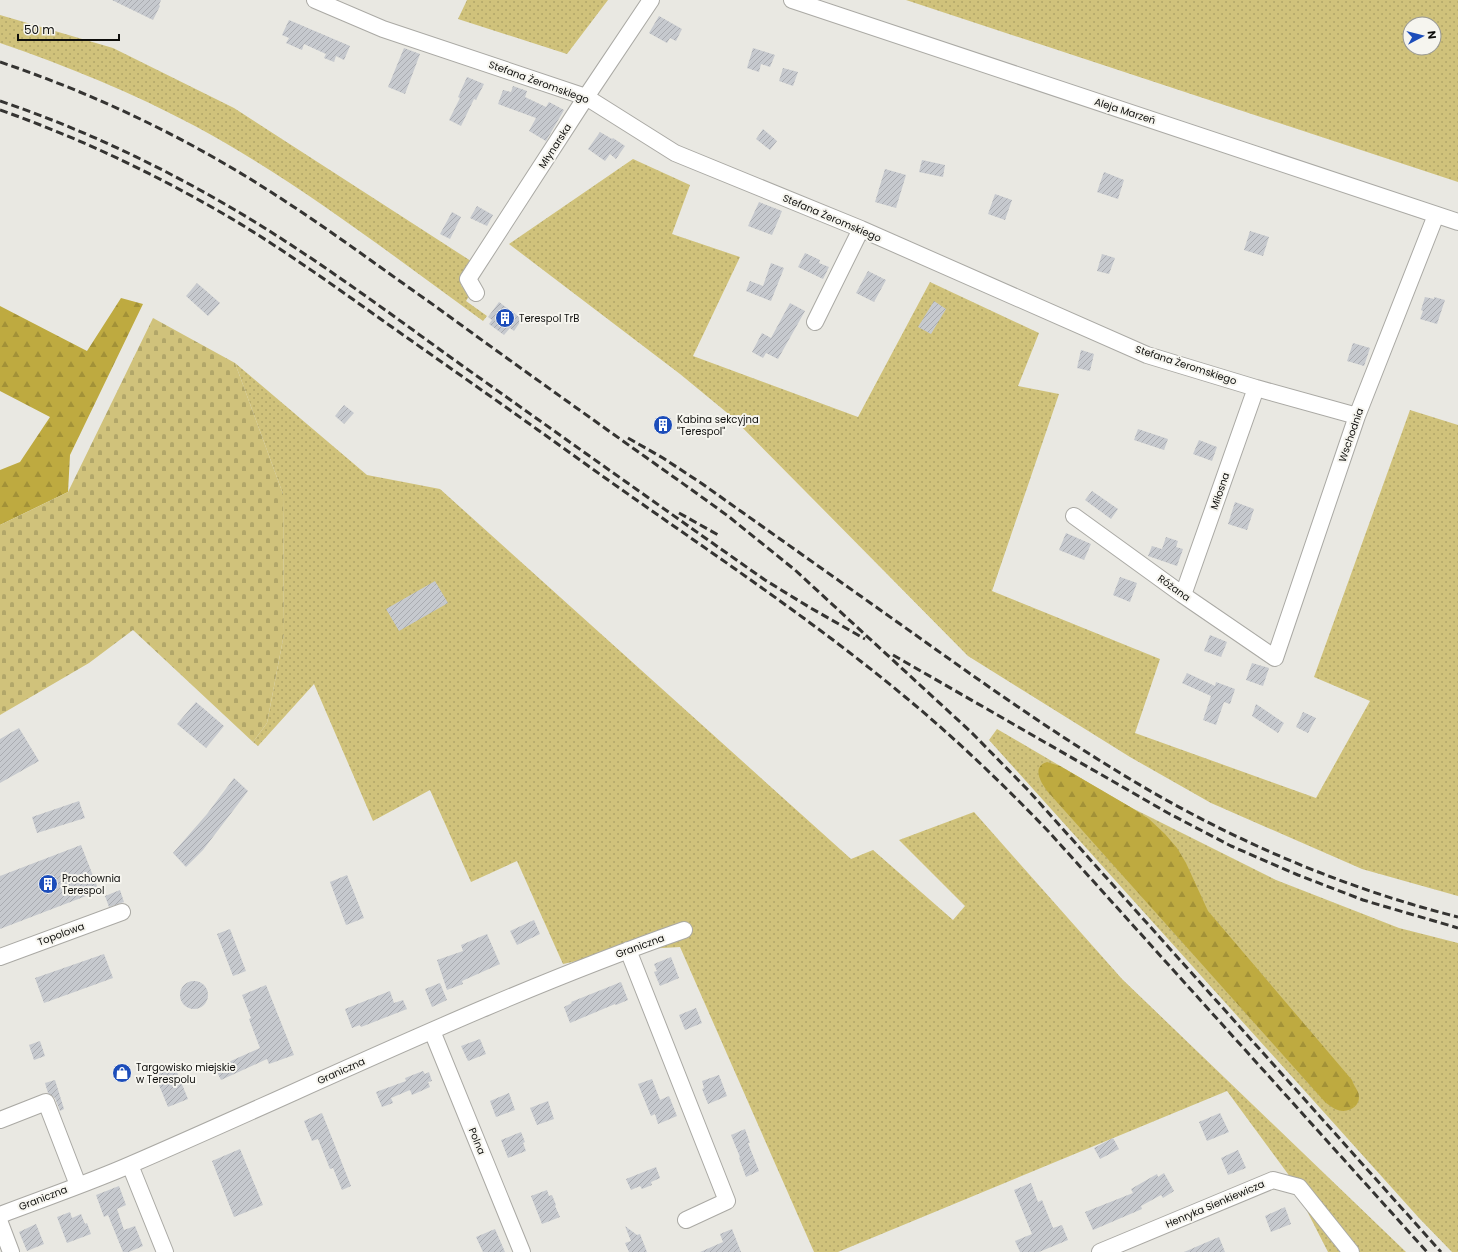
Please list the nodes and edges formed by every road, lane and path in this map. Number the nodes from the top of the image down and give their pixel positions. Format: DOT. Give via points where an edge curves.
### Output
graph roads {
  1 [pos="315,0"];
  2 [pos="651,0"];
  3 [pos="792,0"];
  4 [pos="586,97"];
  5 [pos="1436,215"];
  6 [pos="1458,222"];
  7 [pos="861,229"];
  8 [pos="476,293"];
  9 [pos="815,322"];
  10 [pos="1256,388"];
  11 [pos="1357,416"];
  12 [pos="1074,516"];
  13 [pos="1183,595"];
  14 [pos="1275,658"];
  15 [pos="122,912"];
  16 [pos="684,930"];
  17 [pos="628,950"];
  18 [pos="0,957"];
  19 [pos="432,1031"];
  20 [pos="0,1120"];
  21 [pos="130,1165"];
  22 [pos="78,1185"];
  23 [pos="0,1215"];
  24 [pos="686,1220"];
  25 [pos="0,1223"];
  26 [pos="11,1252"];
  27 [pos="165,1252"];
  28 [pos="522,1252"];
  29 [pos="1100,1252"];
  30 [pos="1351,1252"];
  1 -- 4 [label="street, Stefana Żeromskiego" via="384,29"];
  2 -- 4 [label="street, Młynarska"];
  3 -- 5 [label="street, Aleja Marzeń"];
  4 -- 7 [label="street, Stefana Żeromskiego" via="675,152"];
  4 -- 8 [label="street, Młynarska" via="468,279"];
  5 -- 6 [label="street, Aleja Marzeń"];
  5 -- 11 [label="street, Wschodnia"];
  7 -- 9 [label="street"];
  7 -- 10 [label="street, Stefana Żeromskiego" via="1147,355"];
  10 -- 11 [label="street, Stefana Żeromskiego"];
  10 -- 13 [label="street, Miłosna"];
  11 -- 14 [label="street, Wschodnia"];
  12 -- 13 [label="street, Różana"];
  13 -- 14 [label="street, Różana"];
  15 -- 18 [label="street, Topolowa"];
  16 -- 17 [label="street, Graniczna"];
  17 -- 19 [label="street, Graniczna"];
  17 -- 24 [label="street" via="727,1201"];
  19 -- 21 [label="street, Graniczna"];
  19 -- 28 [label="street, Polna"];
  20 -- 22 [label="street" via="46,1102"];
  21 -- 22 [label="street, Graniczna"];
  21 -- 27 [label="street"];
  22 -- 23 [label="street, Graniczna"];
  25 -- 26 [label="street"];
  29 -- 30 [label="street, Henryka Sienkiewicza" via="1273,1180 1299,1187"];
}
